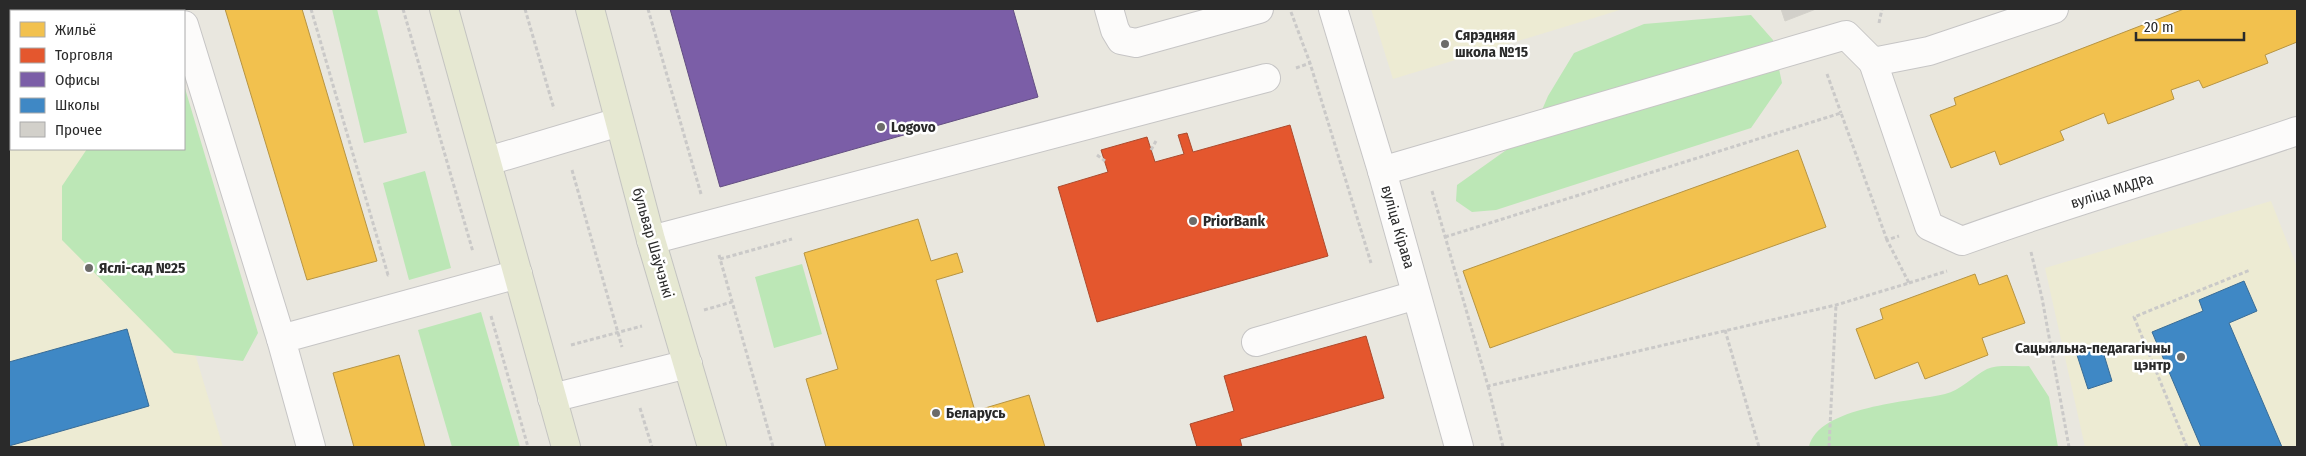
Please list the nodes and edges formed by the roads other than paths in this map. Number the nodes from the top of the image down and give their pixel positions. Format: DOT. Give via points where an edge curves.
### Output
graph roads {
  1 [pos="444,9"];
  2 [pos="590,9"];
  3 [pos="1109,9"];
  4 [pos="1259,9"];
  5 [pos="1333,9"];
  6 [pos="2054,9"];
  7 [pos="185,28"];
  8 [pos="1873,62"];
  9 [pos="1266,78"];
  10 [pos="619,122"];
  11 [pos="2297,130"];
  12 [pos="488,161"];
  13 [pos="1382,171"];
  14 [pos="651,240"];
  15 [pos="518,274"];
  16 [pos="1416,294"];
  17 [pos="281,339"];
  18 [pos="1256,342"];
  19 [pos="688,364"];
  20 [pos="552,398"];
  21 [pos="311,447"];
  22 [pos="566,447"];
  23 [pos="712,447"];
  24 [pos="1459,447"];
  1 -- 12 [label="main road"];
  2 -- 10 [label="main road, бульвар Шаўчэнкі"];
  3 -- 4 [label="street" via="1121,40 1136,43"];
  5 -- 13 [label="street, вуліца Кірава"];
  6 -- 8 [label="street" via="1929,51"];
  7 -- 17 [label="street"];
  8 -- 11 [label="street, вуліца МАДРа" via="1929,226 1962,241"];
  8 -- 13 [label="street" via="1846,35"];
  9 -- 14 [label="street"];
  10 -- 12 [label="street"];
  10 -- 14 [label="main road, бульвар Шаўчэнкі"];
  12 -- 15 [label="main road"];
  13 -- 16 [label="street, вуліца Кірава"];
  14 -- 19 [label="main road, бульвар Шаўчэнкі"];
  15 -- 17 [label="street"];
  15 -- 20 [label="main road"];
  16 -- 18 [label="street"];
  16 -- 24 [label="street, вуліца Кірава"];
  17 -- 21 [label="street"];
  19 -- 20 [label="street"];
  19 -- 23 [label="main road, бульвар Шаўчэнкі"];
  20 -- 22 [label="main road"];
}
